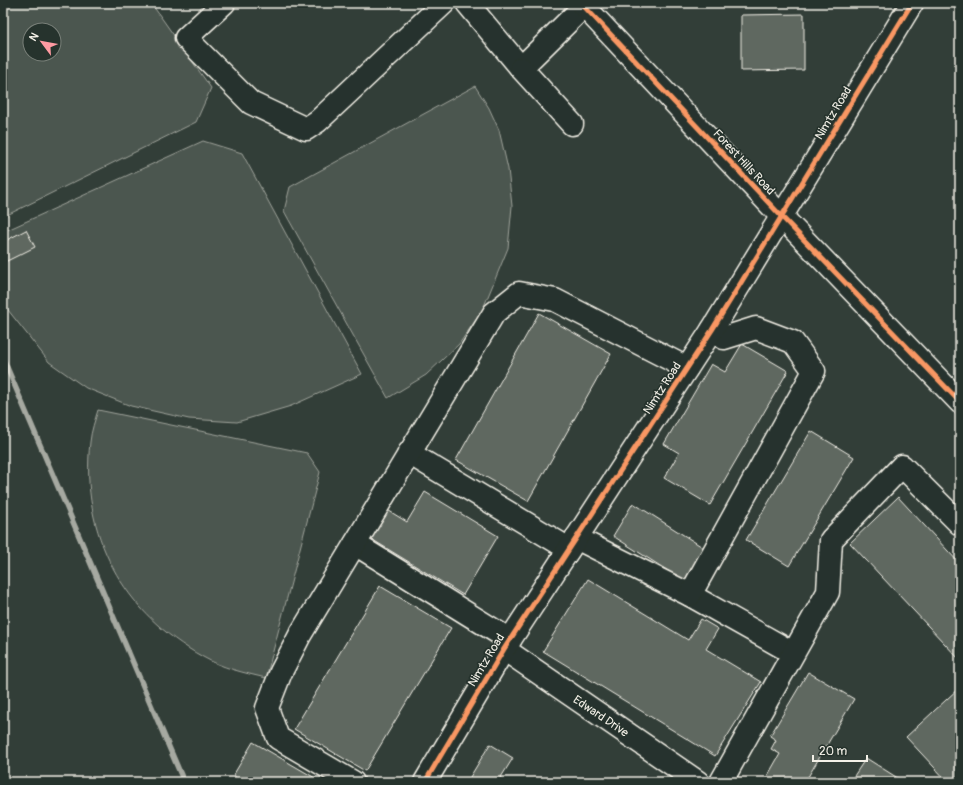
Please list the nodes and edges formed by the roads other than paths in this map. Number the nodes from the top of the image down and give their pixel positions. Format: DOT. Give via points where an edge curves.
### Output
graph roads {
  1 [pos="224,3"];
  2 [pos="444,3"];
  3 [pos="467,3"];
  4 [pos="912,3"];
  5 [pos="582,5"];
  6 [pos="521,68"];
  7 [pos="572,124"];
  8 [pos="782,217"];
  9 [pos="712,330"];
  10 [pos="687,368"];
  11 [pos="960,402"];
  12 [pos="409,453"];
  13 [pos="960,524"];
  14 [pos="355,544"];
  15 [pos="572,544"];
  16 [pos="690,595"];
  17 [pos="507,644"];
  18 [pos="793,653"];
  19 [pos="353,782"];
  20 [pos="426,782"];
  21 [pos="698,782"];
  22 [pos="721,782"];
  1 -- 2 [label="street" via="186,38 251,103 306,129 318,121"];
  3 -- 6 [label="street"];
  4 -- 8 [label="street, Nimtz Road"];
  5 -- 6 [label="street"];
  5 -- 8 [label="street, Forest Hills Road"];
  6 -- 7 [label="street"];
  8 -- 9 [label="street, Nimtz Road"];
  8 -- 11 [label="street, Forest Hills Road"];
  9 -- 10 [label="street, Nimtz Road"];
  9 -- 16 [label="street" via="724,338 756,328 793,342 814,371"];
  10 -- 12 [label="street" via="556,300 519,293 494,312"];
  10 -- 15 [label="street, Nimtz Road"];
  12 -- 14 [label="street"];
  12 -- 15 [label="street"];
  13 -- 18 [label="street" via="902,466 831,540 828,592"];
  14 -- 17 [label="street, Edward Drive"];
  14 -- 19 [label="street" via="297,641 267,708 278,738"];
  15 -- 16 [label="street"];
  15 -- 17 [label="street, Nimtz Road"];
  16 -- 18 [label="street"];
  17 -- 20 [label="street, Nimtz Road"];
  17 -- 21 [label="street, Edward Drive"];
  18 -- 22 [label="street"];
}
